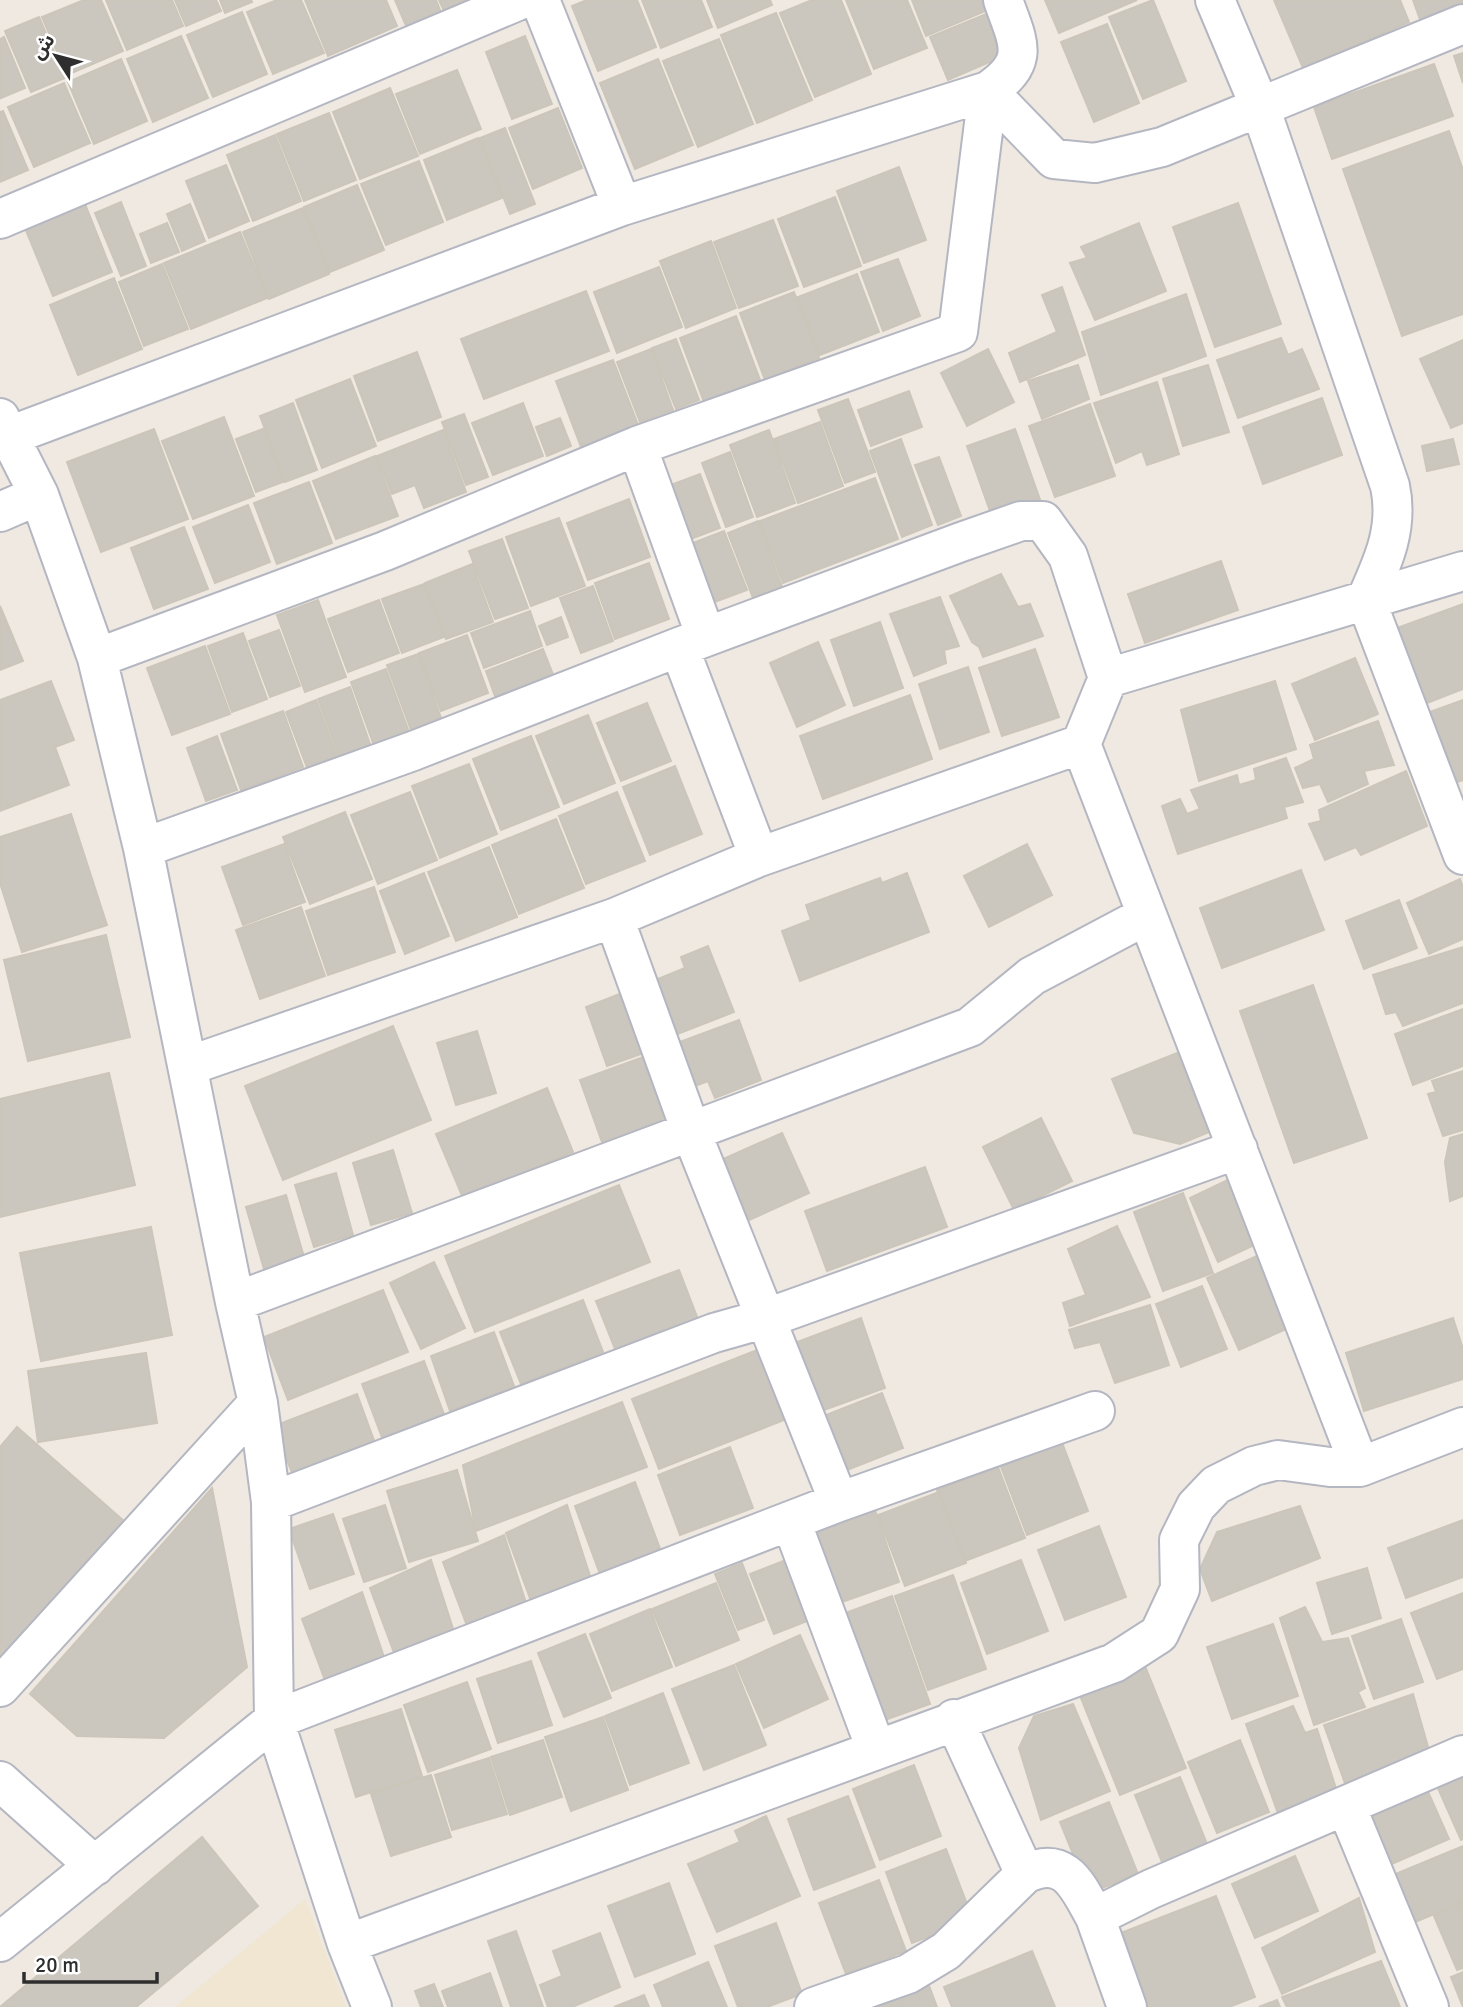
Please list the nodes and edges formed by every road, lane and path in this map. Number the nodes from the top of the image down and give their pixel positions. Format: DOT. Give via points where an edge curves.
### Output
graph roads {
  1 [pos="520,0"];
  2 [pos="540,0"];
  3 [pos="1003,0"];
  4 [pos="1215,0"];
  5 [pos="1463,24"];
  6 [pos="988,91"];
  7 [pos="1260,107"];
  8 [pos="622,206"];
  9 [pos="0,219"];
  10 [pos="5,427"];
  11 [pos="637,446"];
  12 [pos="39,495"];
  13 [pos="0,512"];
  14 [pos="1463,571"];
  15 [pos="1366,600"];
  16 [pos="692,642"];
  17 [pos="97,658"];
  18 [pos="1108,678"];
  19 [pos="1081,744"];
  20 [pos="142,848"];
  21 [pos="1463,855"];
  22 [pos="759,857"];
  23 [pos="1147,915"];
  24 [pos="614,918"];
  25 [pos="188,1066"];
  26 [pos="692,1134"];
  27 [pos="1238,1149"];
  28 [pos="234,1302"];
  29 [pos="767,1318"];
  30 [pos="258,1403"];
  31 [pos="1095,1412"];
  32 [pos="1463,1427"];
  33 [pos="1360,1467"];
  34 [pos="271,1502"];
  35 [pos="839,1502"];
  36 [pos="792,1521"];
  37 [pos="0,1687"];
  38 [pos="954,1719"];
  39 [pos="274,1720"];
  40 [pos="876,1749"];
  41 [pos="1463,1755"];
  42 [pos="0,1781"];
  43 [pos="1346,1806"];
  44 [pos="95,1866"];
  45 [pos="1025,1874"];
  46 [pos="1095,1917"];
  47 [pos="0,1942"];
  48 [pos="347,1944"];
  49 [pos="372,2007"];
  50 [pos="814,2007"];
  51 [pos="1126,2007"];
  52 [pos="1429,2007"];
  1 -- 9 [label="street"];
  2 -- 8 [label="street"];
  3 -- 6 [label="street" via="1018,58 1010,76"];
  4 -- 7 [label="street"];
  5 -- 7 [label="street"];
  6 -- 7 [label="street" via="1054,159 1095,163 1162,147"];
  6 -- 8 [label="street"];
  6 -- 11 [label="street" via="958,332"];
  7 -- 15 [label="street" via="1395,509 1384,559"];
  8 -- 10 [label="street"];
  10 -- 12 [label="street"];
  11 -- 16 [label="street"];
  11 -- 17 [label="street" via="385,551"];
  12 -- 13 [label="street"];
  12 -- 17 [label="street"];
  14 -- 15 [label="street"];
  15 -- 18 [label="street"];
  15 -- 21 [label="street"];
  16 -- 18 [label="street" via="1021,521 1044,522 1068,556"];
  16 -- 20 [label="street" via="413,751"];
  16 -- 22 [label="street"];
  17 -- 20 [label="street"];
  18 -- 19 [label="street"];
  19 -- 22 [label="street"];
  19 -- 23 [label="street"];
  20 -- 25 [label="street"];
  22 -- 24 [label="street"];
  23 -- 26 [label="street" via="1032,976 970,1027"];
  23 -- 27 [label="street"];
  24 -- 25 [label="street"];
  24 -- 26 [label="street"];
  25 -- 28 [label="street"];
  26 -- 28 [label="street"];
  26 -- 29 [label="street"];
  27 -- 29 [label="street"];
  27 -- 33 [label="street"];
  28 -- 30 [label="street"];
  29 -- 34 [label="street" via="714,1333"];
  29 -- 35 [label="street"];
  30 -- 34 [label="street"];
  30 -- 37 [label="street"];
  31 -- 35 [label="street"];
  32 -- 33 [label="street"];
  33 -- 38 [label="street" via="1278,1460 1216,1485 1196,1506 1179,1540 1180,1590 1159,1634 1114,1663"];
  34 -- 39 [label="street"];
  35 -- 36 [label="street"];
  36 -- 39 [label="street"];
  36 -- 40 [label="street"];
  38 -- 40 [label="street"];
  38 -- 45 [label="street"];
  39 -- 44 [label="street"];
  39 -- 48 [label="street"];
  40 -- 48 [label="street"];
  41 -- 43 [label="street"];
  42 -- 44 [label="street"];
  43 -- 46 [label="street"];
  43 -- 52 [label="street"];
  44 -- 47 [label="street"];
  45 -- 46 [label="street" via="1053,1868 1072,1876"];
  45 -- 50 [label="street" via="946,1951 908,1974"];
  46 -- 51 [label="street"];
  48 -- 49 [label="street"];
}
